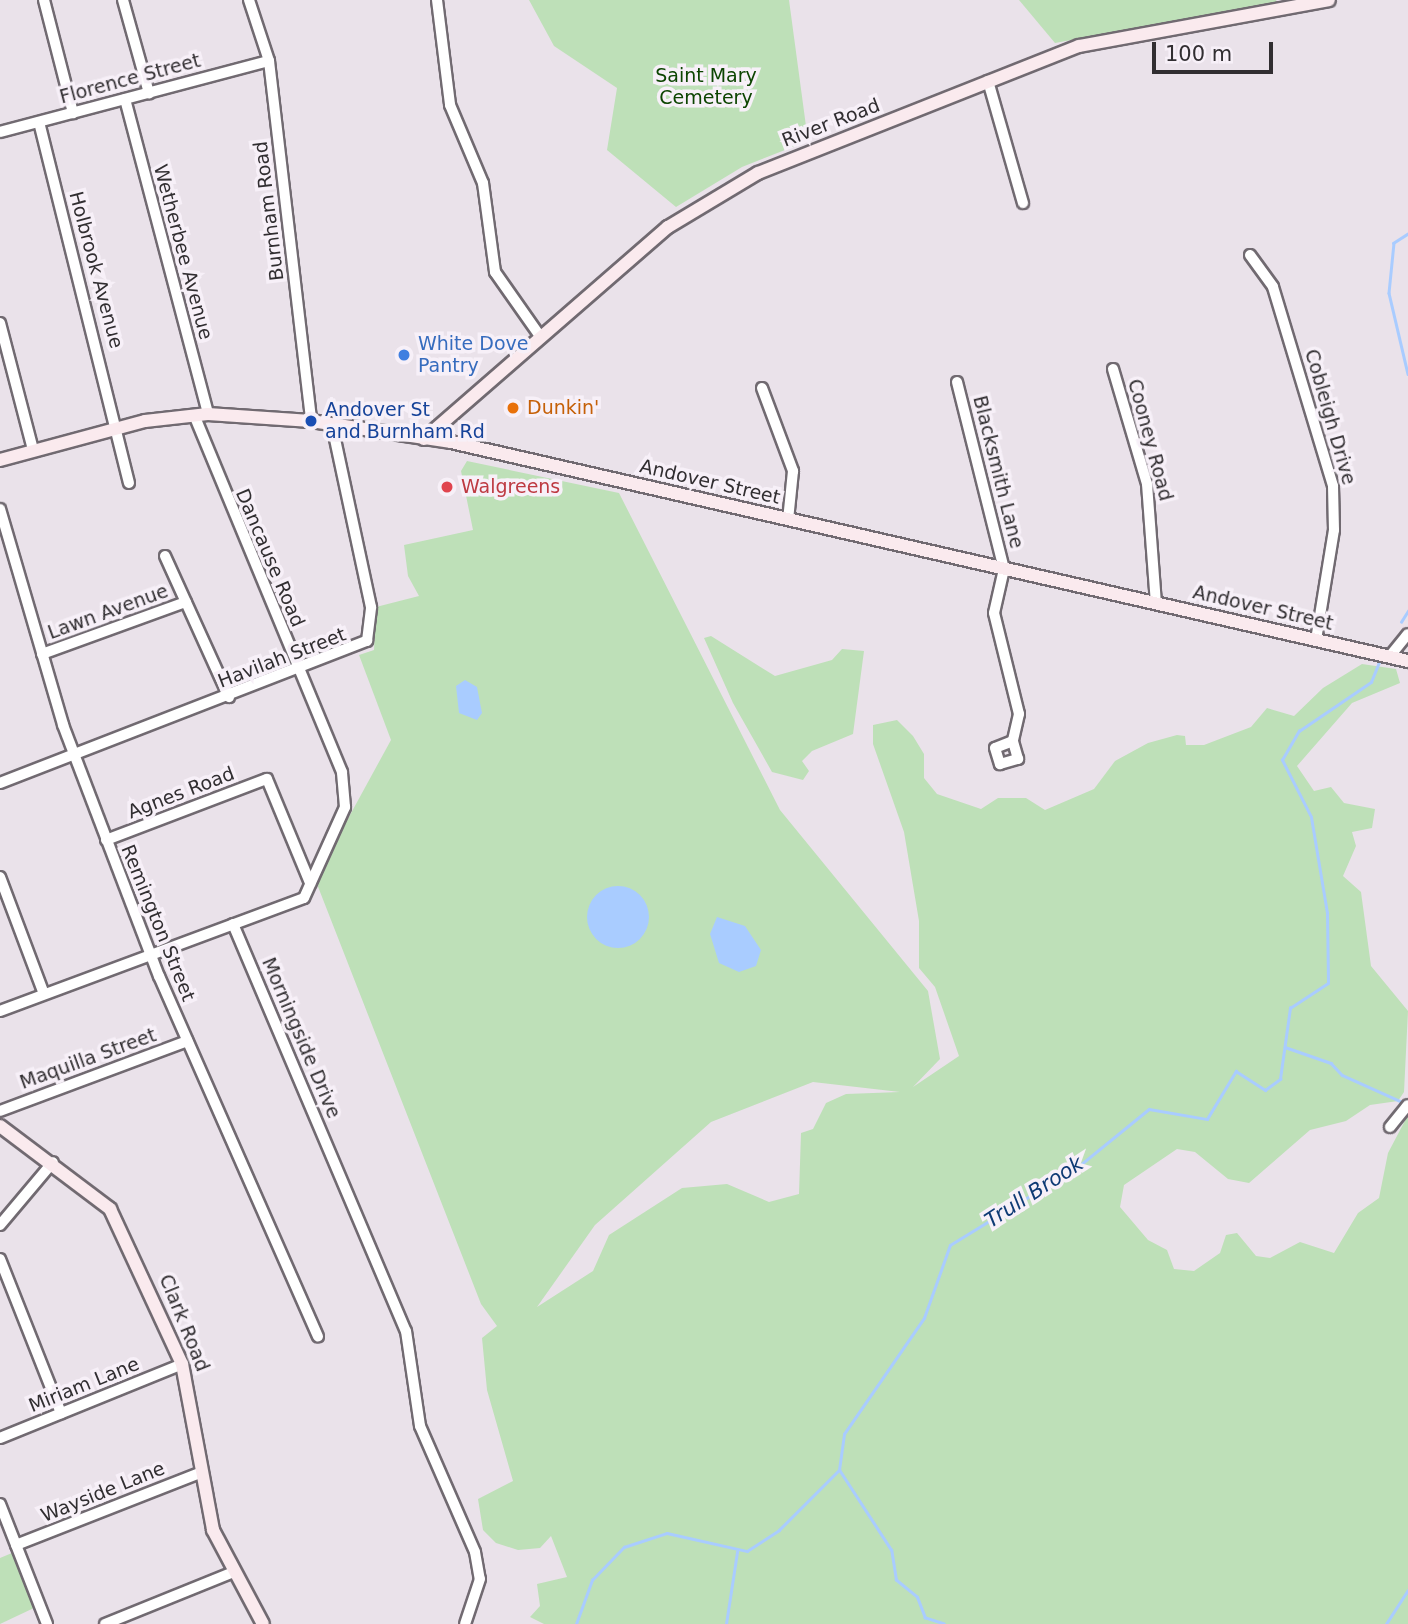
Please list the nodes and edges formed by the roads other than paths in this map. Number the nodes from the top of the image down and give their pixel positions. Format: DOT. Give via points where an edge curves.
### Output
graph roads {
  1 [pos="44,0"];
  2 [pos="123,0"];
  3 [pos="249,0"];
  4 [pos="437,0"];
  5 [pos="1329,0"];
  6 [pos="269,61"];
  7 [pos="988,81"];
  8 [pos="149,93"];
  9 [pos="125,99"];
  10 [pos="73,113"];
  11 [pos="39,122"];
  12 [pos="0,132"];
  13 [pos="1023,203"];
  14 [pos="1250,255"];
  15 [pos="0,323"];
  16 [pos="540,336"];
  17 [pos="1113,369"];
  18 [pos="957,382"];
  19 [pos="762,388"];
  20 [pos="208,414"];
  21 [pos="194,415"];
  22 [pos="311,421"];
  23 [pos="332,425"];
  24 [pos="120,426"];
  25 [pos="424,439"];
  26 [pos="33,450"];
  27 [pos="0,460"];
  28 [pos="129,483"];
  29 [pos="0,509"];
  30 [pos="788,520"];
  31 [pos="165,556"];
  32 [pos="1004,569"];
  33 [pos="186,602"];
  34 [pos="1156,604"];
  35 [pos="1408,634"];
  36 [pos="1316,640"];
  37 [pos="42,654"];
  38 [pos="1391,656"];
  39 [pos="1408,661"];
  40 [pos="298,669"];
  41 [pos="229,697"];
  42 [pos="1013,741"];
  43 [pos="74,755"];
  44 [pos="0,783"];
  45 [pos="106,840"];
  46 [pos="0,877"];
  47 [pos="310,883"];
  48 [pos="3,897"];
  49 [pos="233,924"];
  50 [pos="150,955"];
  51 [pos="44,994"];
  52 [pos="0,1011"];
  53 [pos="187,1041"];
  54 [pos="1408,1105"];
  55 [pos="0,1111"];
  56 [pos="0,1126"];
  57 [pos="1390,1127"];
  58 [pos="53,1162"];
  59 [pos="0,1225"];
  60 [pos="0,1259"];
  61 [pos="318,1336"];
  62 [pos="182,1364"];
  63 [pos="61,1413"];
  64 [pos="0,1438"];
  65 [pos="202,1472"];
  66 [pos="0,1504"];
  67 [pos="16,1545"];
  68 [pos="231,1573"];
  69 [pos="47,1624"];
  70 [pos="105,1624"];
  71 [pos="263,1624"];
  72 [pos="464,1624"];
  1 -- 10 [label="street"];
  2 -- 8 [label="street"];
  3 -- 6 [label="street, Burnham Road"];
  4 -- 16 [label="street" via="450,105 483,183 495,272"];
  5 -- 7 [label="main road, River Road" via="1079,46"];
  6 -- 8 [label="street, Florence Street"];
  6 -- 22 [label="street, Burnham Road"];
  7 -- 13 [label="street"];
  7 -- 16 [label="main road, River Road" via="708,197"];
  8 -- 9 [label="street, Florence Street"];
  9 -- 10 [label="street, Florence Street"];
  9 -- 20 [label="street, Wetherbee Avenue"];
  10 -- 11 [label="street, Florence Street"];
  11 -- 12 [label="street, Florence Street"];
  11 -- 24 [label="street, Holbrook Avenue"];
  14 -- 36 [label="street, Cobleigh Drive" via="1273,287 1333,486 1334,530"];
  15 -- 26 [label="street"];
  16 -- 25 [label="main road, River Road"];
  17 -- 34 [label="street, Cooney Road" via="1147,484"];
  18 -- 32 [label="street, Blacksmith Lane"];
  19 -- 30 [label="street" via="793,471"];
  20 -- 21 [label="main road, Andover Street"];
  20 -- 22 [label="main road, Andover Street"];
  21 -- 24 [label="main road, Andover Street"];
  21 -- 40 [label="street, Dancause Road"];
  22 -- 23 [label="main road, Andover Street"];
  23 -- 25 [label="main road, Andover Street"];
  23 -- 40 [label="street, Havilah Street" via="372,629 357,648"];
  24 -- 26 [label="main road, Andover Street"];
  24 -- 28 [label="street, Holbrook Avenue"];
  25 -- 30 [label="main road, Andover Street"];
  26 -- 27 [label="main road, Andover Street"];
  29 -- 37 [label="street, Remington Street"];
  30 -- 32 [label="main road, Andover Street"];
  31 -- 33 [label="street"];
  32 -- 34 [label="main road, Andover Street"];
  32 -- 42 [label="street" via="994,613 1017,704"];
  33 -- 37 [label="street, Lawn Avenue"];
  33 -- 41 [label="street"];
  34 -- 36 [label="main road, Andover Street"];
  35 -- 38 [label="street"];
  36 -- 38 [label="main road, Andover Street"];
  37 -- 43 [label="street, Remington Street"];
  38 -- 39 [label="main road, Andover Street"];
  40 -- 41 [label="street, Havilah Street"];
  40 -- 47 [label="street, Dancause Road" via="348,792"];
  41 -- 43 [label="street, Havilah Street"];
  43 -- 44 [label="street, Havilah Street"];
  43 -- 45 [label="street, Remington Street"];
  45 -- 47 [label="street, Agnes Road" via="267,779"];
  45 -- 50 [label="street, Remington Street"];
  46 -- 48 [label="street"];
  47 -- 49 [label="street" via="304,898"];
  48 -- 51 [label="street"];
  49 -- 50 [label="street"];
  49 -- 72 [label="street, Morningside Drive" via="406,1331 420,1426 475,1552 480,1578"];
  50 -- 51 [label="street"];
  50 -- 53 [label="street, Remington Street"];
  51 -- 52 [label="street"];
  53 -- 55 [label="street, Maquilla Street"];
  53 -- 61 [label="street, Remington Street"];
  54 -- 57 [label="street"];
  56 -- 58 [label="main road, Clark Road"];
  58 -- 59 [label="street"];
  58 -- 62 [label="main road, Clark Road" via="110,1209"];
  60 -- 63 [label="street"];
  62 -- 63 [label="street, Miriam Lane"];
  62 -- 65 [label="main road, Clark Road"];
  63 -- 64 [label="street, Miriam Lane"];
  65 -- 67 [label="street, Wayside Lane"];
  65 -- 68 [label="main road, Clark Road" via="213,1530"];
  66 -- 67 [label="street"];
  67 -- 69 [label="street"];
  68 -- 70 [label="street"];
  68 -- 71 [label="main road, Clark Road"];
}
